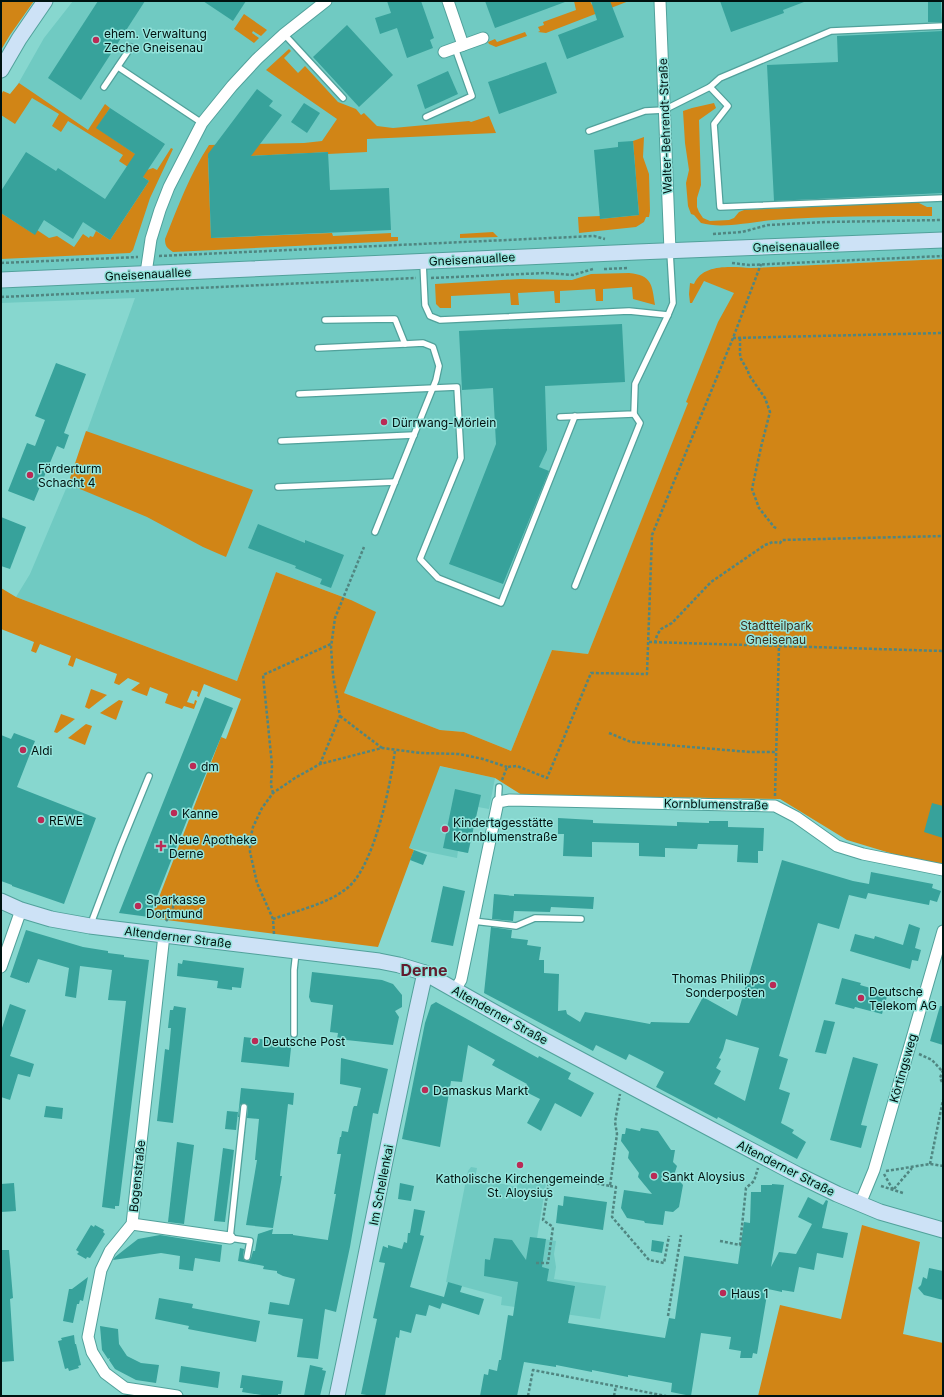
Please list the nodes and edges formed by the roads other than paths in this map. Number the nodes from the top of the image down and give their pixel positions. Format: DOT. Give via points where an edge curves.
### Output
graph roads {
  1 [pos="46,1"];
  2 [pos="326,1"];
  3 [pos="448,1"];
  4 [pos="660,1"];
  5 [pos="943,26"];
  6 [pos="284,34"];
  7 [pos="483,38"];
  8 [pos="459,46"];
  9 [pos="131,47"];
  10 [pos="444,52"];
  11 [pos="118,67"];
  12 [pos="1,70"];
  13 [pos="104,87"];
  14 [pos="710,87"];
  15 [pos="343,98"];
  16 [pos="664,110"];
  17 [pos="426,117"];
  18 [pos="202,122"];
  19 [pos="588,131"];
  20 [pos="943,198"];
  21 [pos="943,240"];
  22 [pos="670,251"];
  23 [pos="423,262"];
  24 [pos="146,274"];
  25 [pos="1,280"];
  26 [pos="668,315"];
  27 [pos="325,320"];
  28 [pos="405,344"];
  29 [pos="318,348"];
  30 [pos="433,388"];
  31 [pos="300,394"];
  32 [pos="634,414"];
  33 [pos="576,416"];
  34 [pos="560,417"];
  35 [pos="414,435"];
  36 [pos="281,441"];
  37 [pos="395,482"];
  38 [pos="278,487"];
  39 [pos="375,532"];
  40 [pos="576,586"];
  41 [pos="149,776"];
  42 [pos="499,787"];
  43 [pos="498,802"];
  44 [pos="943,870"];
  45 [pos="1,901"];
  46 [pos="21,910"];
  47 [pos="581,919"];
  48 [pos="473,922"];
  49 [pos="90,926"];
  50 [pos="164,929"];
  51 [pos="943,931"];
  52 [pos="296,951"];
  53 [pos="1,967"];
  54 [pos="425,974"];
  55 [pos="456,990"];
  56 [pos="294,1034"];
  57 [pos="244,1107"];
  58 [pos="860,1204"];
  59 [pos="132,1224"];
  60 [pos="943,1230"];
  61 [pos="230,1238"];
  62 [pos="247,1257"];
  63 [pos="177,1396"];
  64 [pos="337,1396"];
  1 -- 12 [label="main road" via="22,34"];
  2 -- 6 [label="street"];
  3 -- 8 [label="street"];
  4 -- 16 [label="street, Walter-Behrendt-Straße"];
  5 -- 14 [label="lane" via="831,30 720,78"];
  6 -- 15 [label="lane"];
  6 -- 18 [label="street" via="232,86"];
  7 -- 8 [label="street"];
  8 -- 10 [label="street"];
  8 -- 17 [label="lane" via="472,96"];
  9 -- 11 [label="lane"];
  11 -- 13 [label="lane"];
  11 -- 18 [label="lane"];
  14 -- 16 [label="lane"];
  14 -- 20 [label="lane" via="728,106 714,124 720,207"];
  16 -- 19 [label="lane" via="645,111"];
  16 -- 22 [label="street, Walter-Behrendt-Straße"];
  18 -- 24 [label="street" via="166,192 151,239"];
  21 -- 22 [label="main road, Gneisenauallee"];
  22 -- 23 [label="main road, Gneisenauallee"];
  22 -- 26 [label="lane" via="673,303"];
  23 -- 24 [label="main road, Gneisenauallee"];
  23 -- 26 [label="lane" via="425,305 430,316 440,320 628,310"];
  24 -- 25 [label="main road, Gneisenauallee"];
  26 -- 32 [label="lane" via="635,384"];
  27 -- 28 [label="lane" via="395,319"];
  28 -- 29 [label="lane"];
  28 -- 30 [label="lane" via="424,343 433,348 439,366"];
  30 -- 31 [label="lane"];
  30 -- 33 [label="lane" via="457,387 461,458 420,559 438,578 501,603"];
  30 -- 35 [label="lane"];
  32 -- 33 [label="lane"];
  32 -- 40 [label="lane" via="640,423"];
  33 -- 34 [label="lane"];
  35 -- 36 [label="lane"];
  35 -- 37 [label="lane"];
  37 -- 38 [label="lane"];
  37 -- 39 [label="lane"];
  41 -- 49 [label="lane"];
  42 -- 43 [label="lane"];
  43 -- 44 [label="street, Kornblumenstraße" via="510,800 775,806 796,817 837,846 863,854"];
  43 -- 48 [label="street"];
  45 -- 46 [label="main road, Altenderner Straße"];
  46 -- 49 [label="main road, Altenderner Straße"];
  46 -- 53 [label="street"];
  47 -- 48 [label="lane" via="535,918 516,926"];
  48 -- 55 [label="street" via="461,980"];
  49 -- 50 [label="main road, Altenderner Straße"];
  50 -- 52 [label="main road, Altenderner Straße"];
  50 -- 59 [label="street, Bogenstraße"];
  51 -- 58 [label="street, Körtingsweg" via="907,1050 878,1171"];
  52 -- 54 [label="main road, Altenderner Straße" via="379,961"];
  52 -- 56 [label="lane"];
  54 -- 55 [label="main road, Altenderner Straße"];
  54 -- 64 [label="main road, Im Schellenkai"];
  55 -- 58 [label="main road, Altenderner Straße" via="538,1037 764,1157"];
  57 -- 61 [label="lane"];
  58 -- 60 [label="main road, Altenderner Straße" via="898,1218"];
  59 -- 61 [label="street"];
  59 -- 63 [label="street, Bogenstraße" via="110,1251 101,1270 88,1337 92,1352 105,1372 125,1388"];
  61 -- 62 [label="lane" via="250,1241"];
}
